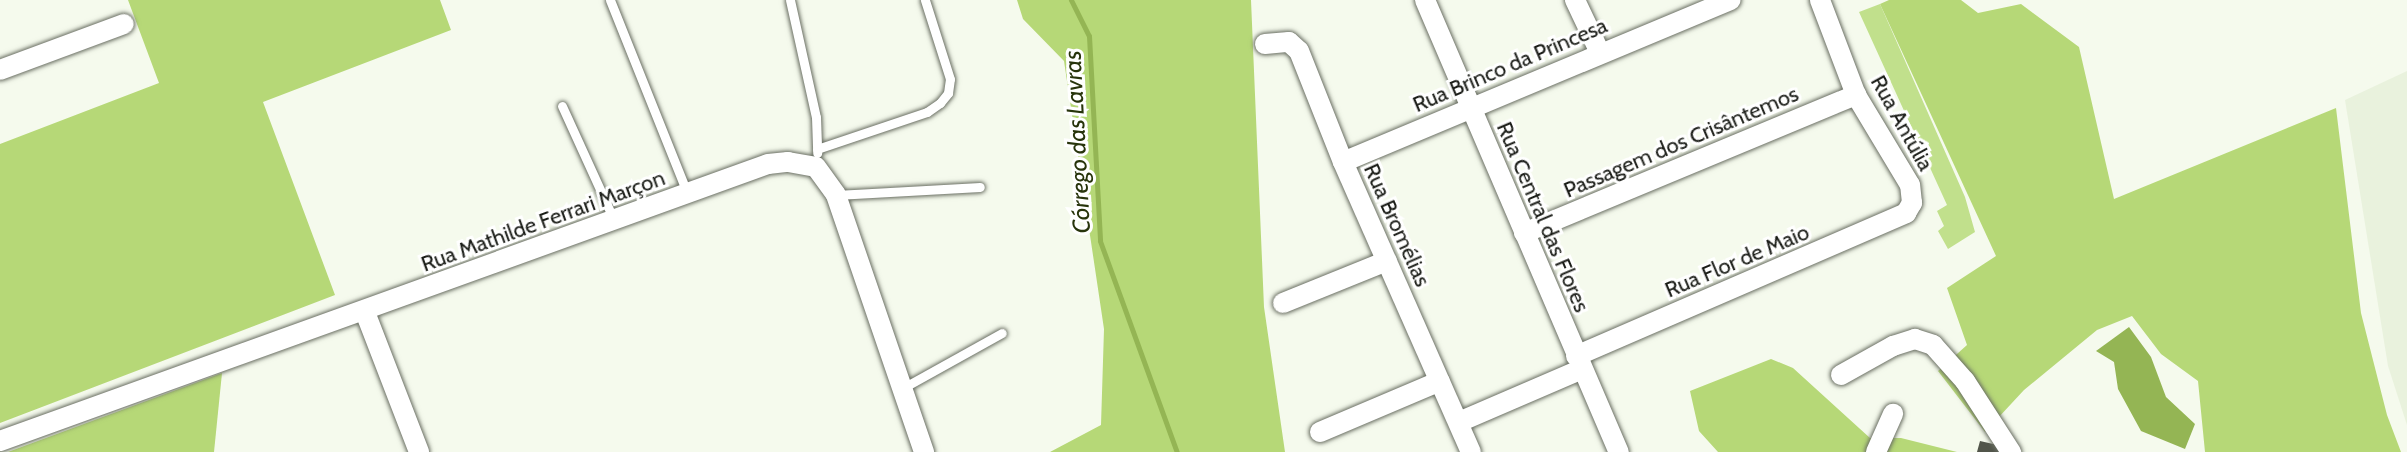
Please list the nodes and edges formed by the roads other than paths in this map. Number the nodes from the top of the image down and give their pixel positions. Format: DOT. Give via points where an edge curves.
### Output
graph roads {
  1 [pos="610,0"];
  2 [pos="790,0"];
  3 [pos="925,0"];
  4 [pos="1425,0"];
  5 [pos="1575,0"];
  6 [pos="1820,0"];
  7 [pos="1721,2"];
  8 [pos="124,24"];
  9 [pos="1265,44"];
  10 [pos="1600,53"];
  11 [pos="0,70"];
  12 [pos="1856,95"];
  13 [pos="562,106"];
  14 [pos="1470,106"];
  15 [pos="816,158"];
  16 [pos="1343,162"];
  17 [pos="980,187"];
  18 [pos="687,193"];
  19 [pos="836,195"];
  20 [pos="1912,203"];
  21 [pos="614,220"];
  22 [pos="1524,233"];
  23 [pos="1387,261"];
  24 [pos="1283,303"];
  25 [pos="365,312"];
  26 [pos="1002,333"];
  27 [pos="1579,363"];
  28 [pos="1841,375"];
  29 [pos="1440,381"];
  30 [pos="903,388"];
  31 [pos="1893,414"];
  32 [pos="1459,422"];
  33 [pos="1320,432"];
  34 [pos="0,441"];
  35 [pos="419,452"];
  36 [pos="924,452"];
  37 [pos="1471,452"];
  38 [pos="1619,452"];
  39 [pos="1876,452"];
  40 [pos="2012,452"];
  1 -- 18 [label="lane"];
  2 -- 15 [label="lane" via="816,117"];
  3 -- 15 [label="lane" via="950,79 948,93 927,112"];
  4 -- 14 [label="street, Rua Central das Flores"];
  5 -- 10 [label="street"];
  6 -- 12 [label="street, Rua Antúlia"];
  7 -- 10 [label="street, Rua Brinco da Princesa"];
  8 -- 11 [label="street"];
  9 -- 16 [label="street, Rua Bromélias" via="1289,42 1299,51"];
  10 -- 14 [label="street, Rua Brinco da Princesa"];
  12 -- 20 [label="street, Rua Antúlia" via="1904,171"];
  12 -- 22 [label="street, Passagem dos Crisântemos"];
  13 -- 21 [label="lane"];
  14 -- 16 [label="street, Rua Brinco da Princesa"];
  14 -- 22 [label="street, Rua Central das Flores"];
  15 -- 18 [label="street, Rua Mathilde Ferrari Marçon" via="768,164"];
  15 -- 19 [label="street"];
  16 -- 23 [label="street, Rua Bromélias"];
  17 -- 19 [label="lane"];
  18 -- 21 [label="street, Rua Mathilde Ferrari Marçon"];
  19 -- 30 [label="street"];
  20 -- 27 [label="street, Rua Flor de Maio" via="1895,219"];
  21 -- 25 [label="street, Rua Mathilde Ferrari Marçon"];
  22 -- 27 [label="street, Rua Central das Flores"];
  23 -- 24 [label="street"];
  23 -- 29 [label="street, Rua Bromélias"];
  25 -- 34 [label="street, Rua Mathilde Ferrari Marçon"];
  25 -- 35 [label="street"];
  26 -- 30 [label="lane"];
  27 -- 32 [label="street, Rua Flor de Maio"];
  27 -- 38 [label="street, Rua Central das Flores"];
  28 -- 40 [label="street" via="1893,346 1915,339 1933,345 1965,381"];
  29 -- 32 [label="street, Rua Bromélias"];
  29 -- 33 [label="street"];
  30 -- 36 [label="street"];
  31 -- 39 [label="street"];
  32 -- 37 [label="street, Rua Bromélias"];
}
